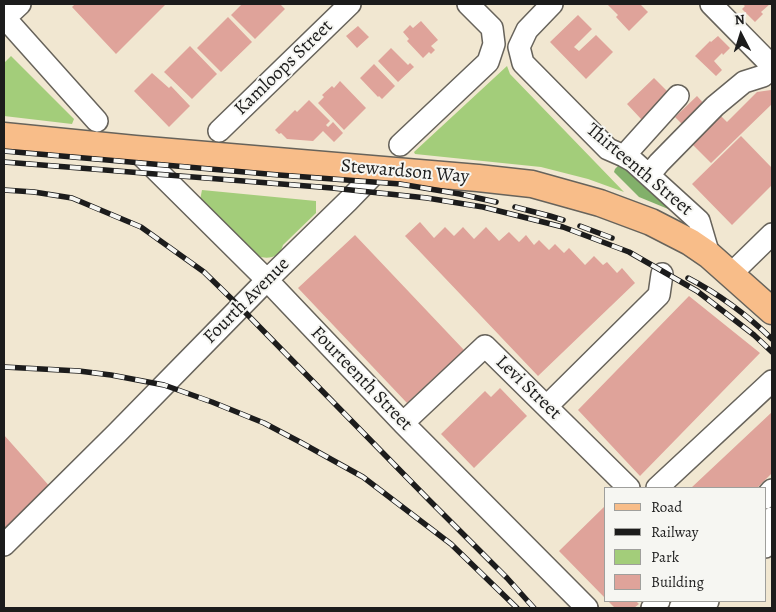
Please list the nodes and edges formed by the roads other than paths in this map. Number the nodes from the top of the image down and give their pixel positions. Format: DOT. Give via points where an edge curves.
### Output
graph roads {
  1 [pos="350,4"];
  2 [pos="468,4"];
  3 [pos="552,4"];
  4 [pos="711,4"];
  5 [pos="9,13"];
  6 [pos="772,67"];
  7 [pos="678,96"];
  8 [pos="97,121"];
  9 [pos="666,125"];
  10 [pos="218,132"];
  11 [pos="4,136"];
  12 [pos="400,145"];
  13 [pos="135,149"];
  14 [pos="622,155"];
  15 [pos="378,170"];
  16 [pos="649,175"];
  17 [pos="772,235"];
  18 [pos="709,255"];
  19 [pos="662,274"];
  20 [pos="731,274"];
  21 [pos="267,280"];
  22 [pos="772,311"];
  23 [pos="772,381"];
  24 [pos="547,406"];
  25 [pos="403,423"];
  26 [pos="629,487"];
  27 [pos="658,487"];
  28 [pos="769,527"];
  29 [pos="766,542"];
  30 [pos="4,545"];
  31 [pos="587,608"];
  1 -- 10 [label="street, Kamloops Street"];
  2 -- 12 [label="street" via="492,28 494,44 488,62"];
  3 -- 14 [label="street, Thirteenth Street" via="523,38 523,63"];
  4 -- 6 [label="street"];
  5 -- 8 [label="street"];
  6 -- 16 [label="street" via="763,76 744,82 715,106"];
  7 -- 14 [label="street"];
  9 -- 14 [label="street"];
  11 -- 13 [label="main road, Stewardson Way"];
  13 -- 15 [label="main road, Stewardson Way"];
  13 -- 21 [label="street, Fourteenth Street"];
  14 -- 16 [label="street, Thirteenth Street"];
  15 -- 18 [label="main road, Stewardson Way" via="532,184 600,203 651,222"];
  15 -- 21 [label="street, Fourth Avenue"];
  16 -- 18 [label="street, Thirteenth Street" via="699,221"];
  17 -- 20 [label="street"];
  18 -- 20 [label="main road, Stewardson Way"];
  19 -- 24 [label="street" via="659,295"];
  20 -- 22 [label="main road, Stewardson Way"];
  21 -- 25 [label="street, Fourteenth Street"];
  21 -- 30 [label="street, Fourth Avenue"];
  23 -- 27 [label="street"];
  24 -- 25 [label="street, Levi Street" via="485,346"];
  24 -- 26 [label="street, Levi Street"];
  25 -- 31 [label="street, Fourteenth Street"];
  28 -- 29 [label="street"];
}
